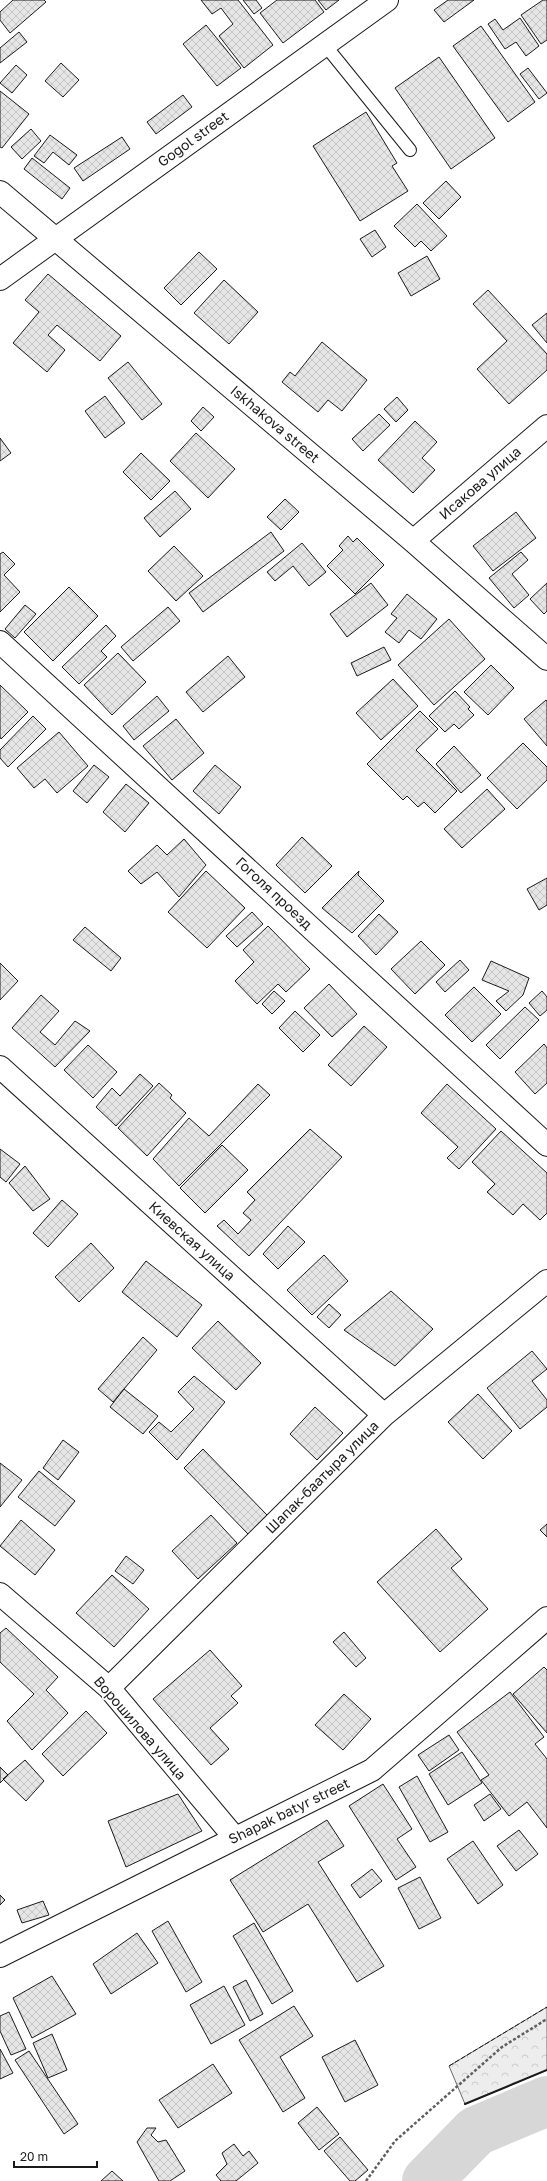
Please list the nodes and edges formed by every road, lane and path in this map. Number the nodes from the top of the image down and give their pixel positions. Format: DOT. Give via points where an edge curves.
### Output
graph roads {
  1 [pos="387,0"];
  2 [pos="325,45"];
  3 [pos="410,150"];
  4 [pos="0,192"];
  5 [pos="55,239"];
  6 [pos="0,279"];
  7 [pos="547,426"];
  8 [pos="413,541"];
  9 [pos="0,642"];
  10 [pos="547,659"];
  11 [pos="0,1067"];
  12 [pos="547,1145"];
  13 [pos="547,1281"];
  14 [pos="384,1416"];
  15 [pos="0,1594"];
  16 [pos="547,1618"];
  17 [pos="109,1688"];
  18 [pos="235,1838"];
  19 [pos="0,1956"];
  20 [pos="547,2019"];
  21 [pos="366,2181"];
  1 -- 2 [label="street, Gogol street"];
  2 -- 3 [label="lane"];
  2 -- 5 [label="street, Gogol street"];
  4 -- 5 [label="street, Iskhakova street"];
  5 -- 6 [label="street, Gogol street"];
  5 -- 8 [label="street, Iskhakova street"];
  7 -- 8 [label="street, Исакова улица"];
  8 -- 10 [label="street, Iskhakova street"];
  9 -- 12 [label="street, Гоголя проезд"];
  11 -- 14 [label="street, Киевская улица"];
  13 -- 14 [label="street, Шапак-баатыра улица"];
  14 -- 17 [label="street, Шапак-баатыра улица"];
  15 -- 17 [label="street, Ворошилова улица"];
  16 -- 18 [label="street, Shapak batyr street" via="372,1770"];
  17 -- 18 [label="street, Ворошилова улица"];
  18 -- 19 [label="street, Shapak batyr street"];
  20 -- 21 [label="path" via="502,2047 395,2140"];
}
